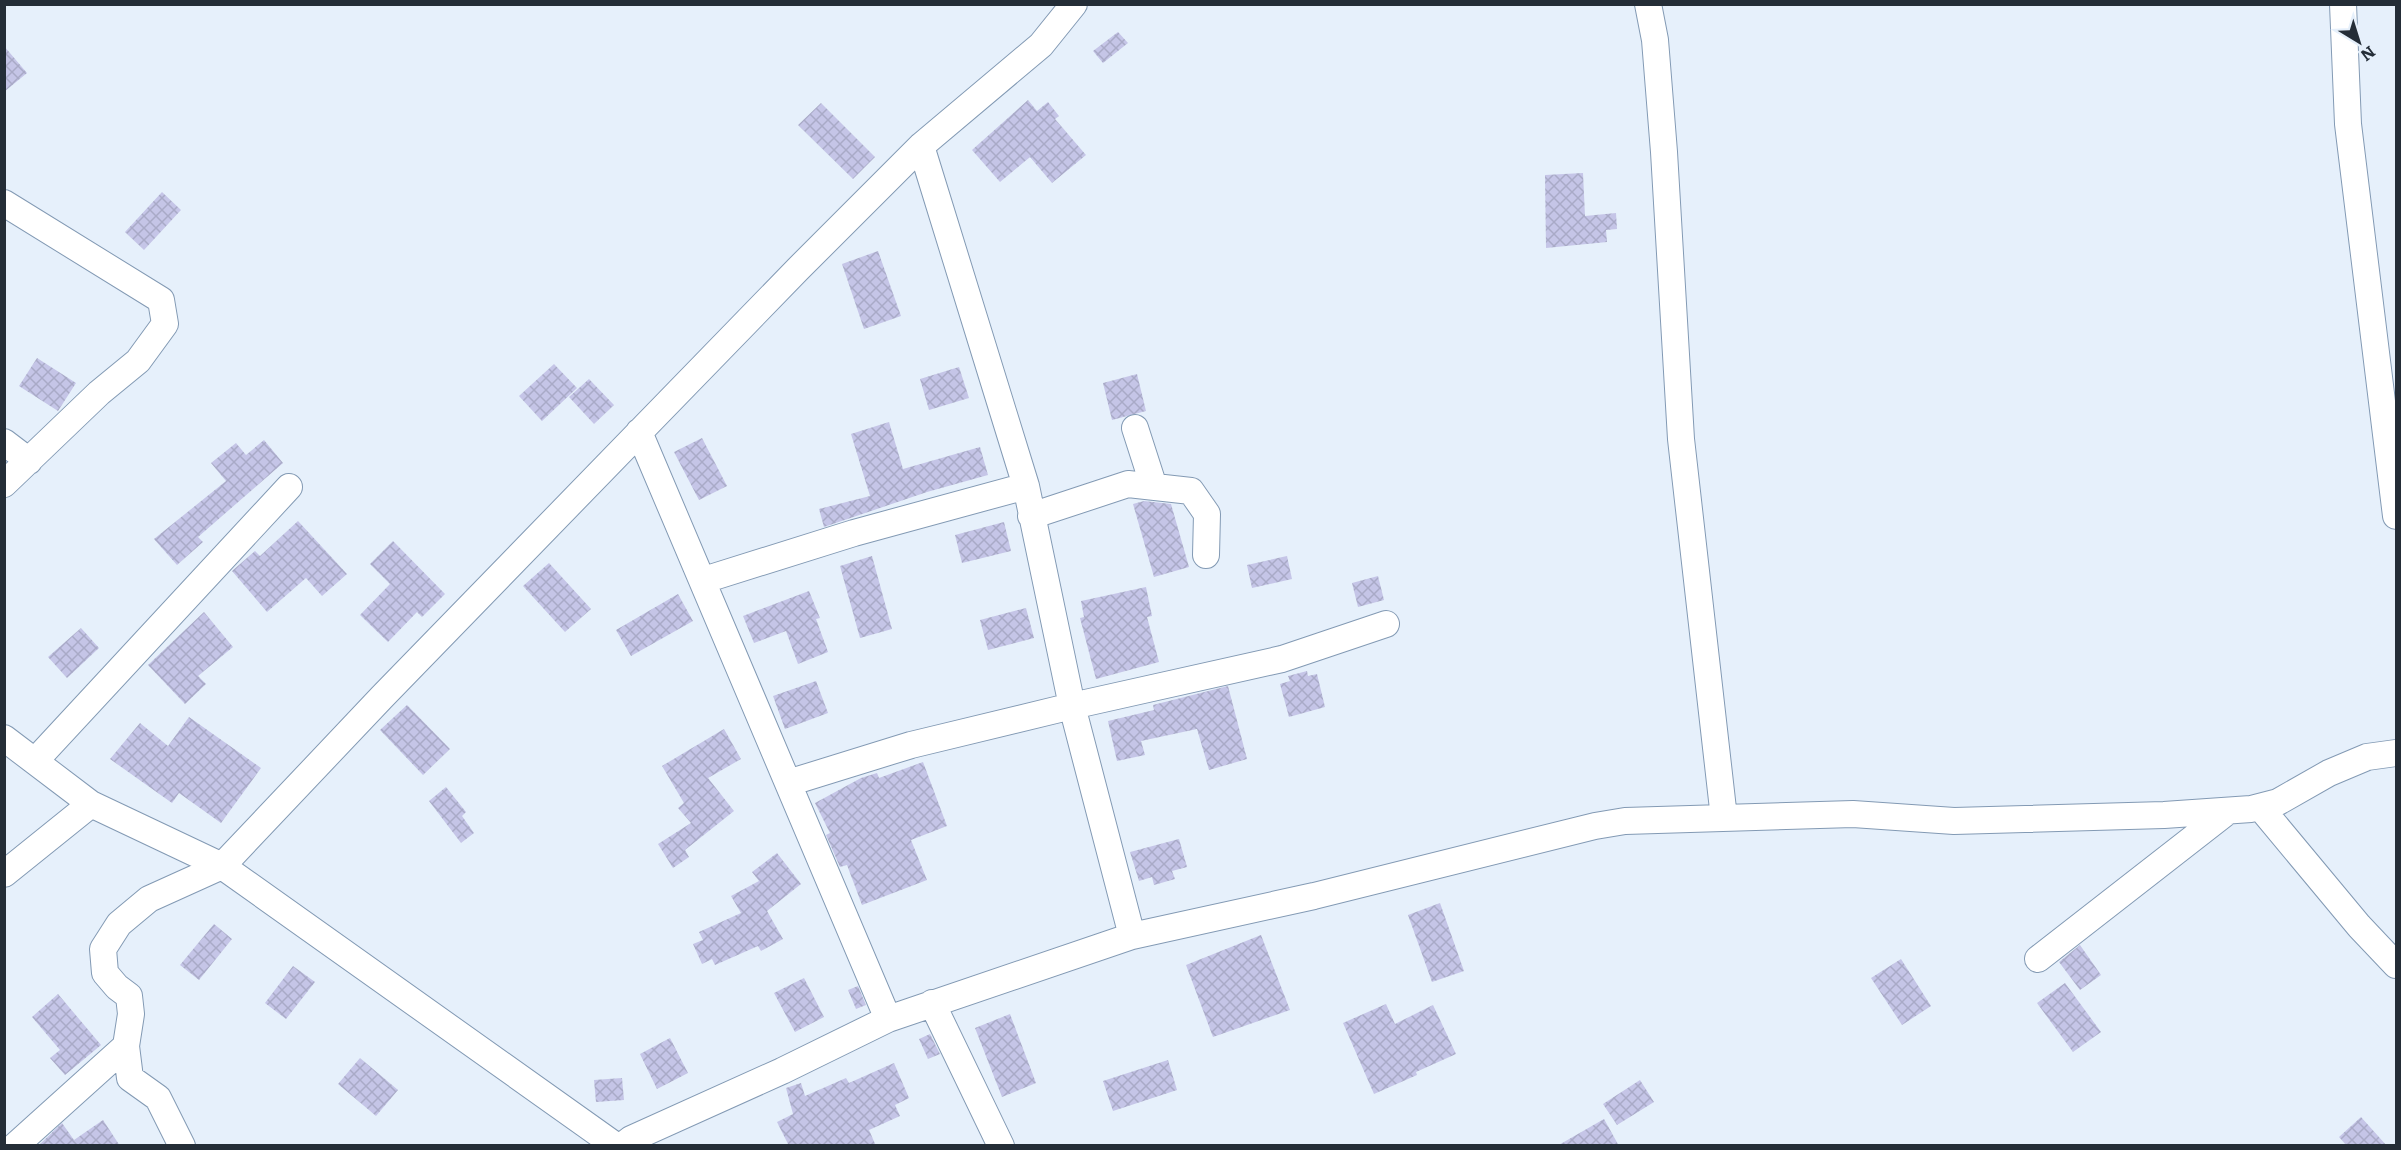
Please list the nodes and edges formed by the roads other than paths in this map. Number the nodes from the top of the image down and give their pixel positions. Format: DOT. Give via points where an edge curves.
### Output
graph roads {
  1 [pos="1074,4"];
  2 [pos="1648,4"];
  3 [pos="2343,4"];
  4 [pos="921,146"];
  5 [pos="4,203"];
  6 [pos="1135,428"];
  7 [pos="639,432"];
  8 [pos="4,442"];
  9 [pos="29,461"];
  10 [pos="4,484"];
  11 [pos="1026,486"];
  12 [pos="289,487"];
  13 [pos="1154,487"];
  14 [pos="1031,516"];
  15 [pos="2397,516"];
  16 [pos="1206,555"];
  17 [pos="704,579"];
  18 [pos="1386,624"];
  19 [pos="1072,706"];
  20 [pos="4,738"];
  21 [pos="2397,753"];
  22 [pos="35,761"];
  23 [pos="788,783"];
  24 [pos="91,804"];
  25 [pos="2260,807"];
  26 [pos="2228,811"];
  27 [pos="1724,818"];
  28 [pos="222,866"];
  29 [pos="4,874"];
  30 [pos="1132,936"];
  31 [pos="2038,959"];
  32 [pos="2397,965"];
  33 [pos="932,1003"];
  34 [pos="888,1019"];
  35 [pos="126,1046"];
  36 [pos="15,1146"];
  37 [pos="182,1146"];
  38 [pos="616,1146"];
  39 [pos="622,1146"];
  40 [pos="1000,1146"];
  1 -- 4 [label="street" via="1041,45"];
  2 -- 27 [label="street" via="1655,40 1664,152 1681,439"];
  3 -- 15 [label="street" via="2348,124"];
  4 -- 7 [label="street"];
  4 -- 11 [label="street"];
  5 -- 9 [label="street" via="161,300 165,324 138,361"];
  6 -- 13 [label="street"];
  7 -- 17 [label="street"];
  7 -- 28 [label="street"];
  8 -- 9 [label="street"];
  9 -- 10 [label="street"];
  11 -- 14 [label="street"];
  11 -- 17 [label="street"];
  12 -- 22 [label="street"];
  13 -- 14 [label="street" via="1128,484"];
  13 -- 16 [label="street" via="1191,491 1207,514"];
  14 -- 19 [label="street"];
  17 -- 23 [label="street"];
  18 -- 19 [label="street" via="1282,659"];
  19 -- 23 [label="street" via="911,745"];
  19 -- 30 [label="street"];
  20 -- 22 [label="street"];
  21 -- 25 [label="street" via="2367,758"];
  22 -- 24 [label="street"];
  23 -- 34 [label="street"];
  24 -- 28 [label="street"];
  24 -- 29 [label="street"];
  25 -- 26 [label="street"];
  25 -- 32 [label="street" via="2359,926"];
  26 -- 27 [label="street" via="1954,822 1853,814"];
  26 -- 31 [label="street"];
  27 -- 30 [label="street" via="1625,821 1595,826 1314,896"];
  28 -- 35 [label="street" via="149,899 119,924 103,949 105,973 129,996 131,1014"];
  28 -- 38 [label="street"];
  30 -- 33 [label="street"];
  33 -- 34 [label="street"];
  33 -- 40 [label="street"];
  34 -- 39 [label="street"];
  35 -- 36 [label="street"];
  35 -- 37 [label="street" via="129,1078 158,1098"];
}
